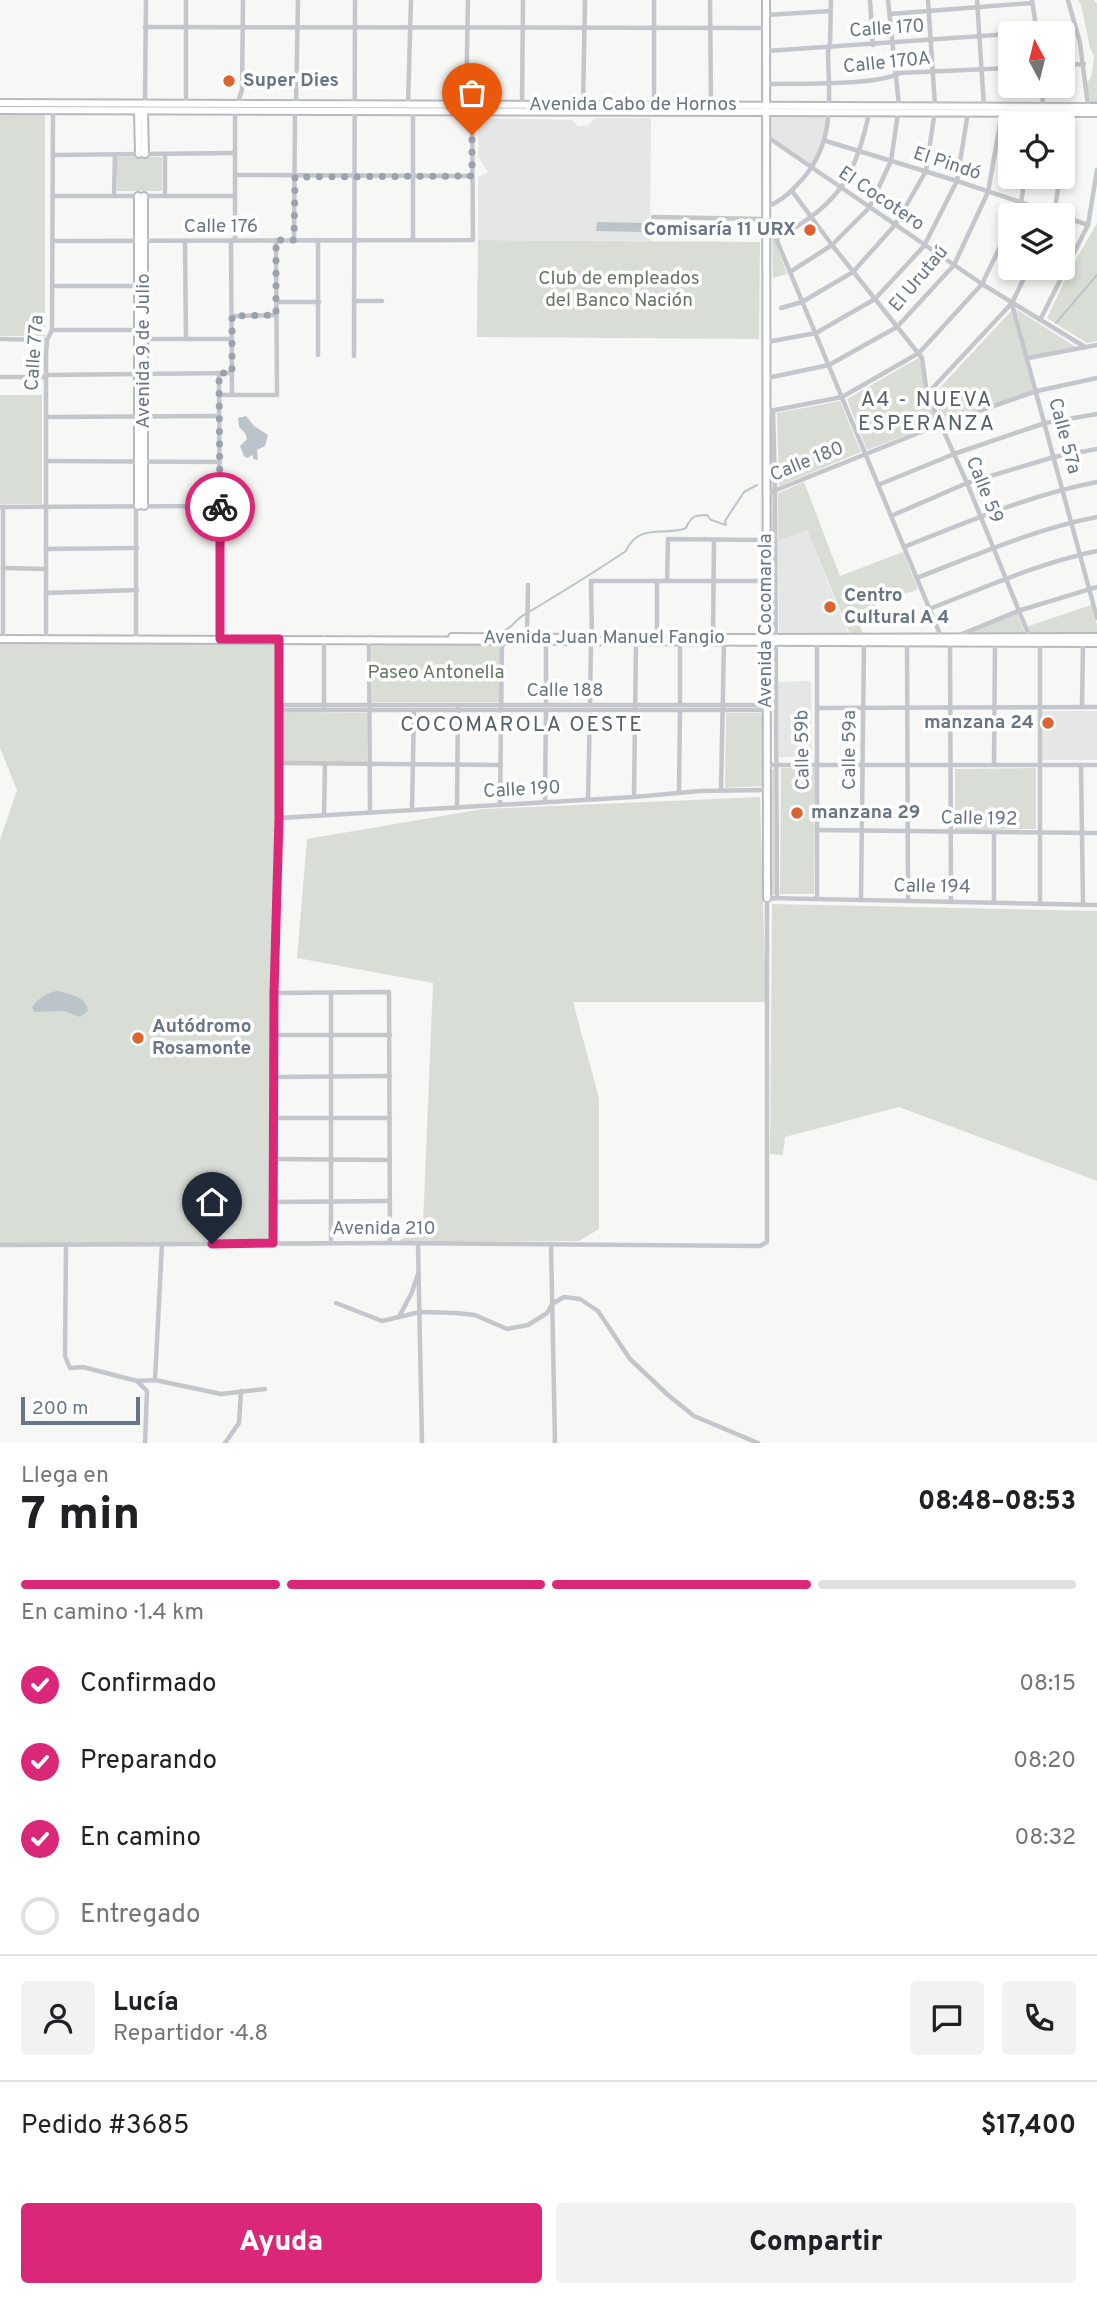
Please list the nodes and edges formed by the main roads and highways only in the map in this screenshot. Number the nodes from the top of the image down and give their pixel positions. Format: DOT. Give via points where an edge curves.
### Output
graph roads {
  1 [pos="766,0"];
  2 [pos="0,103"];
  3 [pos="1097,107"];
  4 [pos="296,108"];
  5 [pos="355,108"];
  6 [pos="143,109"];
  7 [pos="653,109"];
  8 [pos="766,109"];
  9 [pos="1039,109"];
  10 [pos="0,110"];
  11 [pos="899,110"];
  12 [pos="968,110"];
  13 [pos="1097,113"];
  14 [pos="142,154"];
  15 [pos="141,196"];
  16 [pos="141,286"];
  17 [pos="140,374"];
  18 [pos="139,506"];
  19 [pos="1097,637"];
  20 [pos="1,639"];
  21 [pos="502,639"];
  22 [pos="592,640"];
  23 [pos="947,640"];
  24 [pos="766,641"];
  25 [pos="777,641"];
  26 [pos="1097,643"];
  27 [pos="766,898"];
  1 -- 8 [label="main road, Avenida Cocomarola"];
  2 -- 6 [label="main road, Avenida Cabo de Hornos"];
  3 -- 9 [label="main road, Avenida Cabo de Hornos"];
  4 -- 5 [label="main road, Avenida Cabo de Hornos"];
  4 -- 6 [label="main road, Avenida Cabo de Hornos"];
  4 -- 6 [label="main road, Avenida Cabo de Hornos" via="186,104"];
  5 -- 7 [label="main road, Avenida Cabo de Hornos" via="413,112"];
  5 -- 7 [label="main road, Avenida Cabo de Hornos" via="408,104"];
  6 -- 10 [label="main road, Avenida Cabo de Hornos"];
  6 -- 14 [label="main road"];
  7 -- 8 [label="main road, Avenida Cabo de Hornos"];
  7 -- 8 [label="main road, Avenida Cabo de Hornos"];
  8 -- 11 [label="main road, Avenida Cabo de Hornos"];
  8 -- 24 [label="main road, Avenida Cocomarola"];
  9 -- 12 [label="main road, Avenida Cabo de Hornos"];
  9 -- 12 [label="main road, Avenida Cabo de Hornos"];
  9 -- 13 [label="main road, Avenida Cabo de Hornos"];
  11 -- 12 [label="main road, Avenida Cabo de Hornos"];
  11 -- 12 [label="main road, Avenida Cabo de Hornos" via="935,106"];
  15 -- 16 [label="main road, Avenida 9 de Julio"];
  16 -- 17 [label="main road, Avenida 9 de Julio"];
  16 -- 17 [label="main road, Avenida 9 de Julio"];
  17 -- 18 [label="main road, Avenida 9 de Julio"];
  19 -- 23 [label="main road, Avenida Juan Manuel Fangio"];
  20 -- 21 [label="main road, Avenida Juan Manuel Fangio"];
  21 -- 22 [label="main road, Avenida Juan Manuel Fangio"];
  21 -- 22 [label="main road, Avenida Juan Manuel Fangio"];
  22 -- 24 [label="main road, Avenida Juan Manuel Fangio"];
  22 -- 24 [label="main road, Avenida Juan Manuel Fangio"];
  23 -- 25 [label="main road, Avenida Juan Manuel Fangio"];
  23 -- 25 [label="main road, Avenida Juan Manuel Fangio"];
  23 -- 26 [label="main road, Avenida Juan Manuel Fangio"];
  24 -- 25 [label="main road, Avenida Juan Manuel Fangio"];
  24 -- 27 [label="main road, Avenida Cocomarola"];
}
